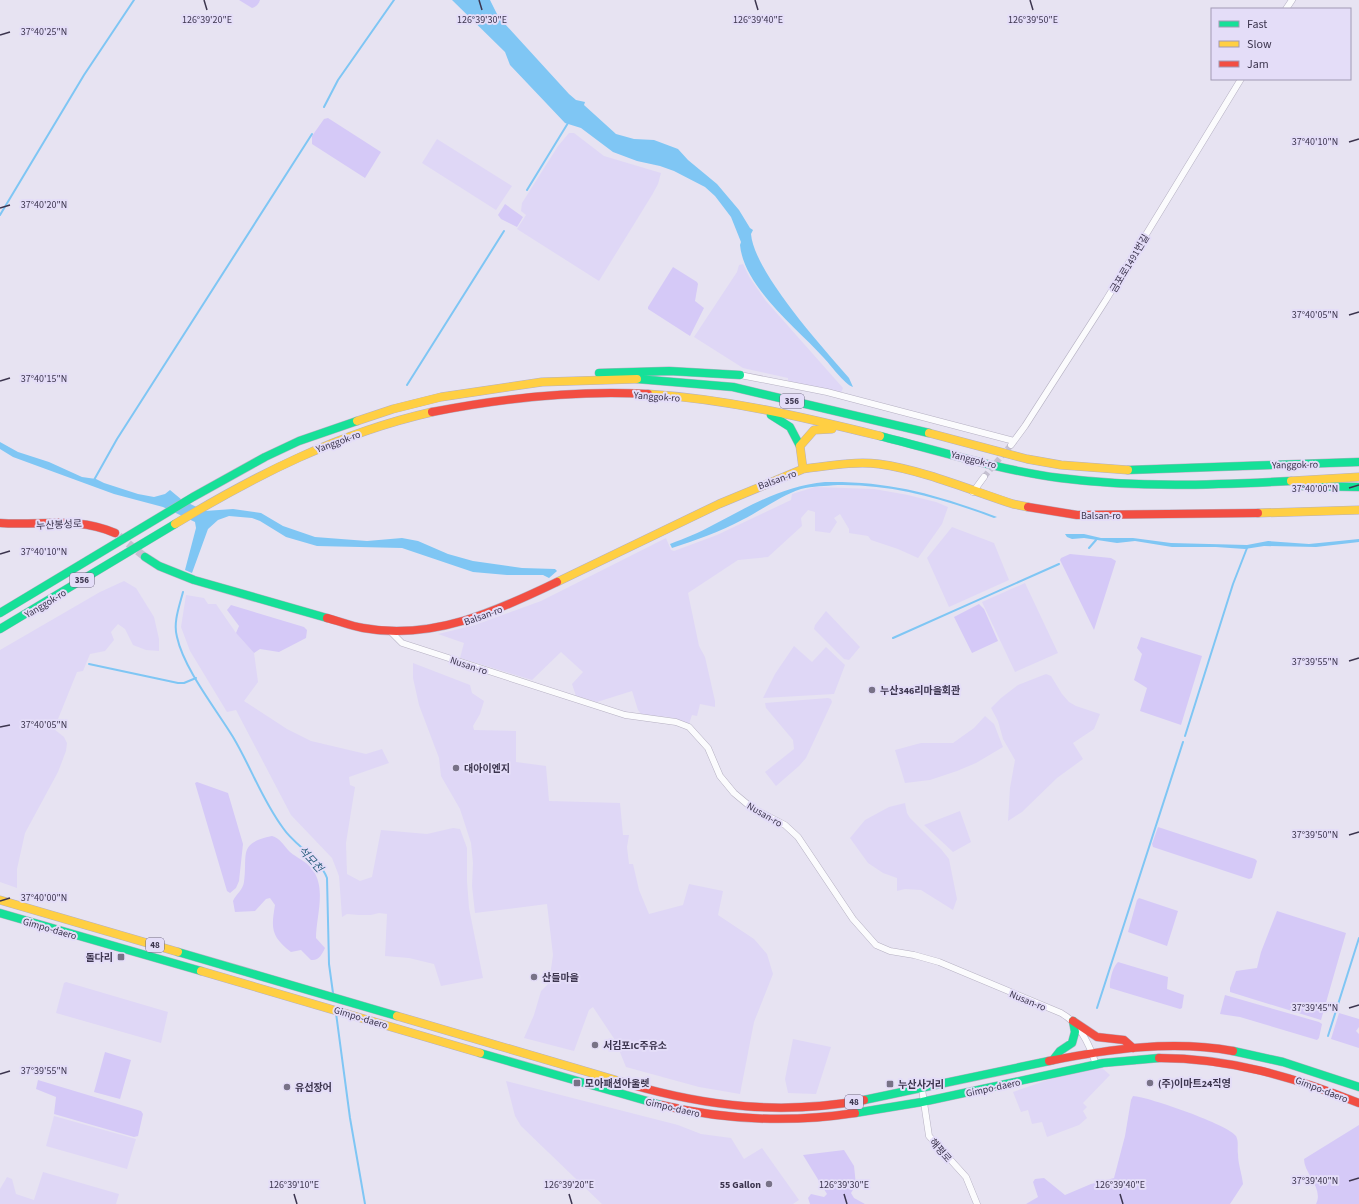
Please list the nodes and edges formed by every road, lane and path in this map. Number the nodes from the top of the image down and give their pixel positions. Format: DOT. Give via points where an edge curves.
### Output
graph roads {
  1 [pos="1240,80"];
  2 [pos="740,375"];
  3 [pos="542,382"];
  4 [pos="752,407"];
  5 [pos="870,433"];
  6 [pos="800,446"];
  7 [pos="1359,456"];
  8 [pos="1359,462"];
  9 [pos="1242,465"];
  10 [pos="803,470"];
  11 [pos="1359,476"];
  12 [pos="984,477"];
  13 [pos="1203,485"];
  14 [pos="1359,487"];
  15 [pos="973,492"];
  16 [pos="1359,510"];
  17 [pos="0,523"];
  18 [pos="115,533"];
  19 [pos="145,557"];
  20 [pos="0,613"];
  21 [pos="0,629"];
  22 [pos="390,631"];
  23 [pos="0,900"];
  24 [pos="0,913"];
  25 [pos="111,932"];
  26 [pos="108,945"];
  27 [pos="1073,1021"];
  28 [pos="1133,1048"];
  29 [pos="1092,1053"];
  30 [pos="1053,1060"];
  31 [pos="563,1064"];
  32 [pos="1096,1065"];
  33 [pos="540,1070"];
  34 [pos="965,1079"];
  35 [pos="1359,1087"];
  36 [pos="922,1089"];
  37 [pos="967,1092"];
  38 [pos="924,1101"];
  39 [pos="1359,1103"];
  40 [pos="977,1204"];
  1 -- 2 [label="street, 금포로1491번길" via="1106,300 1013,443 827,392"];
  2 -- 3 [label="main road" via="633,370 594,373"];
  3 -- 9 [label="main road, Yanggok-ro / 356" via="646,379 734,388 1061,465 1134,470"];
  3 -- 20 [label="main road, Yanggok-ro / 356" via="441,396 393,409 299,442 234,473"];
  4 -- 5 [label="main road, Yanggok-ro / 356"];
  4 -- 6 [label="main road" via="781,419 797,436"];
  4 -- 21 [label="main road, Yanggok-ro / 356" via="710,400 605,393 562,394 487,402 394,422 298,456 249,480"];
  5 -- 6 [label="main road" via="820,429 809,434"];
  5 -- 13 [label="main road, Yanggok-ro / 356" via="1025,472 1062,478 1135,485"];
  6 -- 10 [label="main road, Balsan-ro"];
  7 -- 9 [label="main road"];
  8 -- 9 [label="main road, Yanggok-ro / 356"];
  10 -- 15 [label="main road, Balsan-ro" via="854,463 879,464 918,473"];
  10 -- 22 [label="main road, Balsan-ro" via="736,496 492,613 448,626"];
  11 -- 13 [label="main road, Yanggok-ro / 356"];
  12 -- 15 [label="street"];
  13 -- 14 [label="main road"];
  15 -- 16 [label="main road, Balsan-ro" via="1030,509 1077,515"];
  17 -- 18 [label="main road, 누산봉성로" via="29,525 81,522 100,526"];
  19 -- 22 [label="main road, Balsan-ro" via="175,573 207,584 363,628"];
  22 -- 27 [label="street, Nusan-ro" via="409,646 625,715 676,722 689,727 708,748 720,776 734,793 752,808 785,825 798,837 857,923 876,945 890,951 938,962 1061,1013"];
  23 -- 25 [label="main road, Gimpo-daero / 48"];
  24 -- 26 [label="main road, Gimpo-daero / 48"];
  25 -- 26 [label="main road"];
  25 -- 31 [label="main road, Gimpo-daero / 48"];
  26 -- 33 [label="main road, Gimpo-daero / 48"];
  27 -- 28 [label="main road" via="1097,1037 1124,1040"];
  27 -- 29 [label="street, Nusan-ro"];
  27 -- 30 [label="main road" via="1075,1032 1072,1043 1060,1051"];
  28 -- 29 [label="main road, Gimpo-daero / 48"];
  28 -- 35 [label="main road, Gimpo-daero / 48" via="1187,1046 1218,1049 1284,1063"];
  29 -- 30 [label="main road, Gimpo-daero / 48"];
  29 -- 32 [label="street, Nusan-ro"];
  30 -- 34 [label="main road, Gimpo-daero / 48"];
  31 -- 33 [label="main road" via="554,1067 543,1065"];
  31 -- 36 [label="main road, Gimpo-daero / 48" via="671,1096 736,1107 790,1109 830,1106"];
  32 -- 37 [label="main road, Gimpo-daero / 48"];
  32 -- 39 [label="main road, Gimpo-daero / 48" via="1144,1058 1198,1058 1221,1061 1264,1069"];
  33 -- 38 [label="main road, Gimpo-daero / 48" via="662,1106 738,1118 807,1119"];
  34 -- 36 [label="main road, Gimpo-daero / 48"];
  34 -- 37 [label="main road"];
  36 -- 38 [label="street, 해평로"];
  37 -- 38 [label="main road, Gimpo-daero / 48"];
  38 -- 40 [label="street, 해평로" via="929,1136 966,1177"];
}
